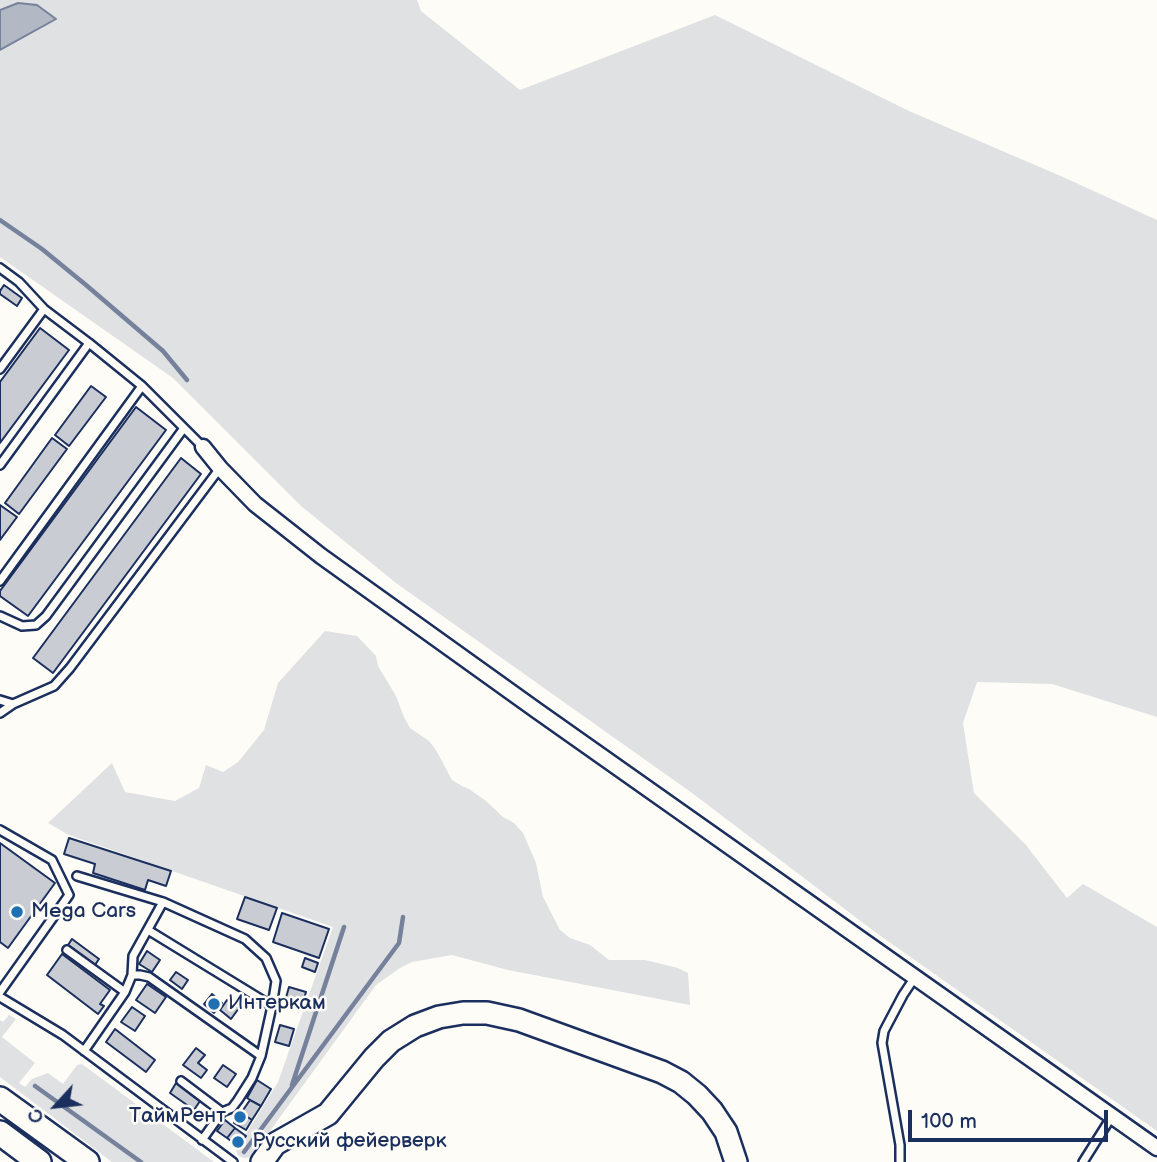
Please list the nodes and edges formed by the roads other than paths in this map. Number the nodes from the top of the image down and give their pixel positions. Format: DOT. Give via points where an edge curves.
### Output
graph roads {
  1 [pos="0,268"];
  2 [pos="44,309"];
  3 [pos="89,343"];
  4 [pos="0,369"];
  5 [pos="142,386"];
  6 [pos="184,428"];
  7 [pos="203,447"];
  8 [pos="0,465"];
  9 [pos="220,468"];
  10 [pos="0,581"];
  11 [pos="0,616"];
  12 [pos="0,699"];
  13 [pos="13,704"];
  14 [pos="0,713"];
  15 [pos="0,830"];
  16 [pos="77,876"];
  17 [pos="163,902"];
  18 [pos="148,930"];
  19 [pos="67,950"];
  20 [pos="132,975"];
  21 [pos="915,976"];
  22 [pos="125,992"];
  23 [pos="0,995"];
  24 [pos="272,1006"];
  25 [pos="84,1051"];
  26 [pos="261,1056"];
  27 [pos="181,1081"];
  28 [pos="0,1099"];
  29 [pos="222,1112"];
  30 [pos="1112,1116"];
  31 [pos="0,1133"];
  32 [pos="202,1140"];
  33 [pos="1157,1148"];
  34 [pos="39,1162"];
  35 [pos="87,1162"];
  36 [pos="233,1162"];
  37 [pos="262,1162"];
  38 [pos="736,1162"];
  39 [pos="900,1162"];
  40 [pos="1083,1162"];
  1 -- 2 [label="lane"];
  2 -- 3 [label="lane"];
  2 -- 4 [label="lane"];
  3 -- 5 [label="lane"];
  3 -- 8 [label="lane"];
  5 -- 6 [label="lane"];
  5 -- 10 [label="lane"];
  6 -- 7 [label="lane"];
  6 -- 11 [label="lane" via="46,616 36,625 22,626"];
  7 -- 9 [label="street"];
  9 -- 13 [label="lane" via="70,668 54,686"];
  9 -- 21 [label="street" via="255,504 321,556"];
  12 -- 13 [label="lane"];
  13 -- 14 [label="lane"];
  15 -- 23 [label="lane" via="52,860 69,894"];
  16 -- 17 [label="lane"];
  17 -- 18 [label="lane"];
  17 -- 24 [label="lane" via="245,939 266,958 276,981"];
  18 -- 20 [label="lane" via="133,956"];
  18 -- 24 [label="lane"];
  19 -- 22 [label="lane"];
  20 -- 22 [label="lane"];
  20 -- 26 [label="lane" via="149,977"];
  21 -- 30 [label="street"];
  21 -- 39 [label="lane" via="884,1031 882,1043"];
  22 -- 25 [label="lane"];
  23 -- 25 [label="lane"];
  24 -- 26 [label="lane"];
  25 -- 32 [label="lane"];
  26 -- 29 [label="lane" via="238,1100"];
  27 -- 29 [label="lane"];
  28 -- 35 [label="main road"];
  29 -- 32 [label="lane"];
  30 -- 33 [label="street"];
  30 -- 40 [label="lane"];
  31 -- 34 [label="main road"];
  32 -- 36 [label="lane"];
  37 -- 38 [label="street" via="275,1144 328,1114 391,1041 415,1026 463,1013 519,1020 663,1072 697,1094 712,1111 726,1132"];
}
